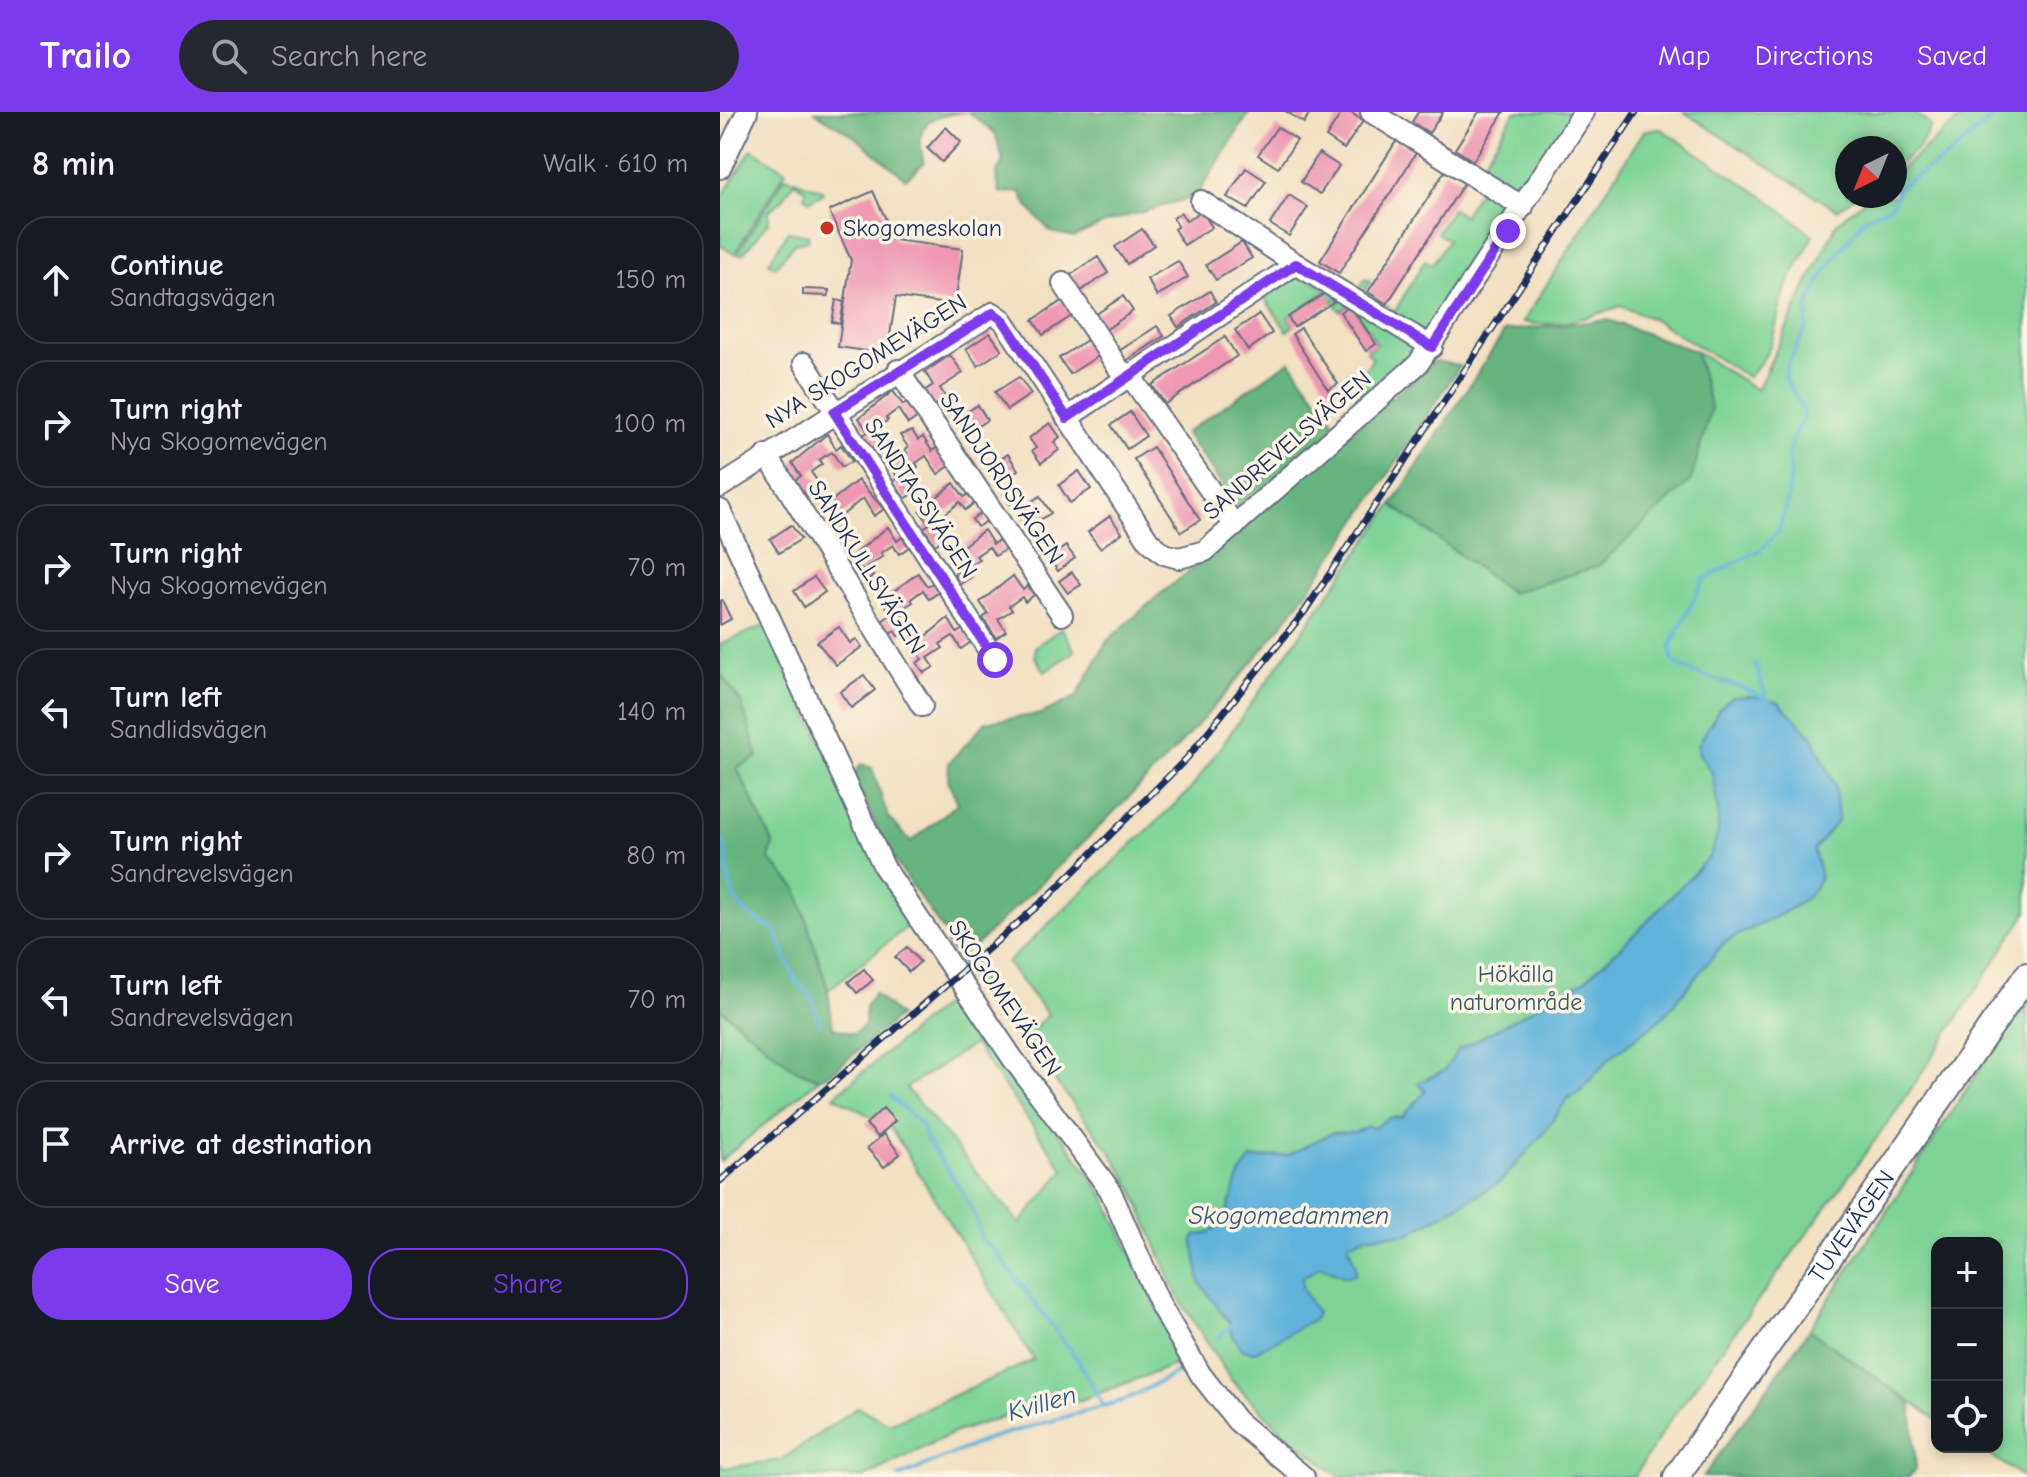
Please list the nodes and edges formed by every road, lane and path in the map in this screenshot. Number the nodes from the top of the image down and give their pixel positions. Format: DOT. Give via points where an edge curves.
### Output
graph roads {
  1 [pos="747,112"];
  2 [pos="1371,112"];
  3 [pos="1584,112"];
  4 [pos="720,168"];
  5 [pos="1201,201"];
  6 [pos="1523,207"];
  7 [pos="1296,264"];
  8 [pos="1063,283"];
  9 [pos="1432,347"];
  10 [pos="804,363"];
  11 [pos="898,370"];
  12 [pos="1131,377"];
  13 [pos="834,412"];
  14 [pos="1067,418"];
  15 [pos="767,455"];
  16 [pos="720,487"];
  17 [pos="720,510"];
  18 [pos="1235,526"];
  19 [pos="1164,554"];
  20 [pos="1062,615"];
  21 [pos="995,660"];
  22 [pos="922,706"];
  23 [pos="2027,975"];
  24 [pos="1304,1477"];
  25 [pos="1676,1477"];
  1 -- 4 [label="street"];
  2 -- 6 [label="street"];
  3 -- 6 [label="street, SANDREVELSVÄGEN"];
  5 -- 7 [label="street"];
  6 -- 9 [label="street, SANDREVELSVÄGEN"];
  7 -- 9 [label="street"];
  7 -- 12 [label="street"];
  8 -- 12 [label="street" via="1119,369"];
  9 -- 18 [label="street, SANDREVELSVÄGEN"];
  10 -- 13 [label="street, SANDTAGSVÄGEN"];
  11 -- 13 [label="street, NYA SKOGOMEVÄGEN"];
  11 -- 14 [label="street, NYA SKOGOMEVÄGEN" via="993,313 1003,320"];
  11 -- 20 [label="street, SANDJORDSVÄGEN"];
  12 -- 14 [label="street"];
  12 -- 18 [label="street"];
  13 -- 15 [label="street, NYA SKOGOMEVÄGEN"];
  13 -- 21 [label="street, SANDTAGSVÄGEN"];
  14 -- 19 [label="street, NYA SKOGOMEVÄGEN" via="1149,541"];
  15 -- 16 [label="street, NYA SKOGOMEVÄGEN"];
  15 -- 22 [label="street, SANDKULLSVÄGEN"];
  17 -- 24 [label="street, SKOGOMEVÄGEN" via="884,867 1013,1059 1110,1190 1160,1305 1201,1375 1237,1421"];
  18 -- 19 [label="street, SANDREVELSVÄGEN" via="1196,556"];
  23 -- 25 [label="main road, TUVEVÄGEN"];
}
